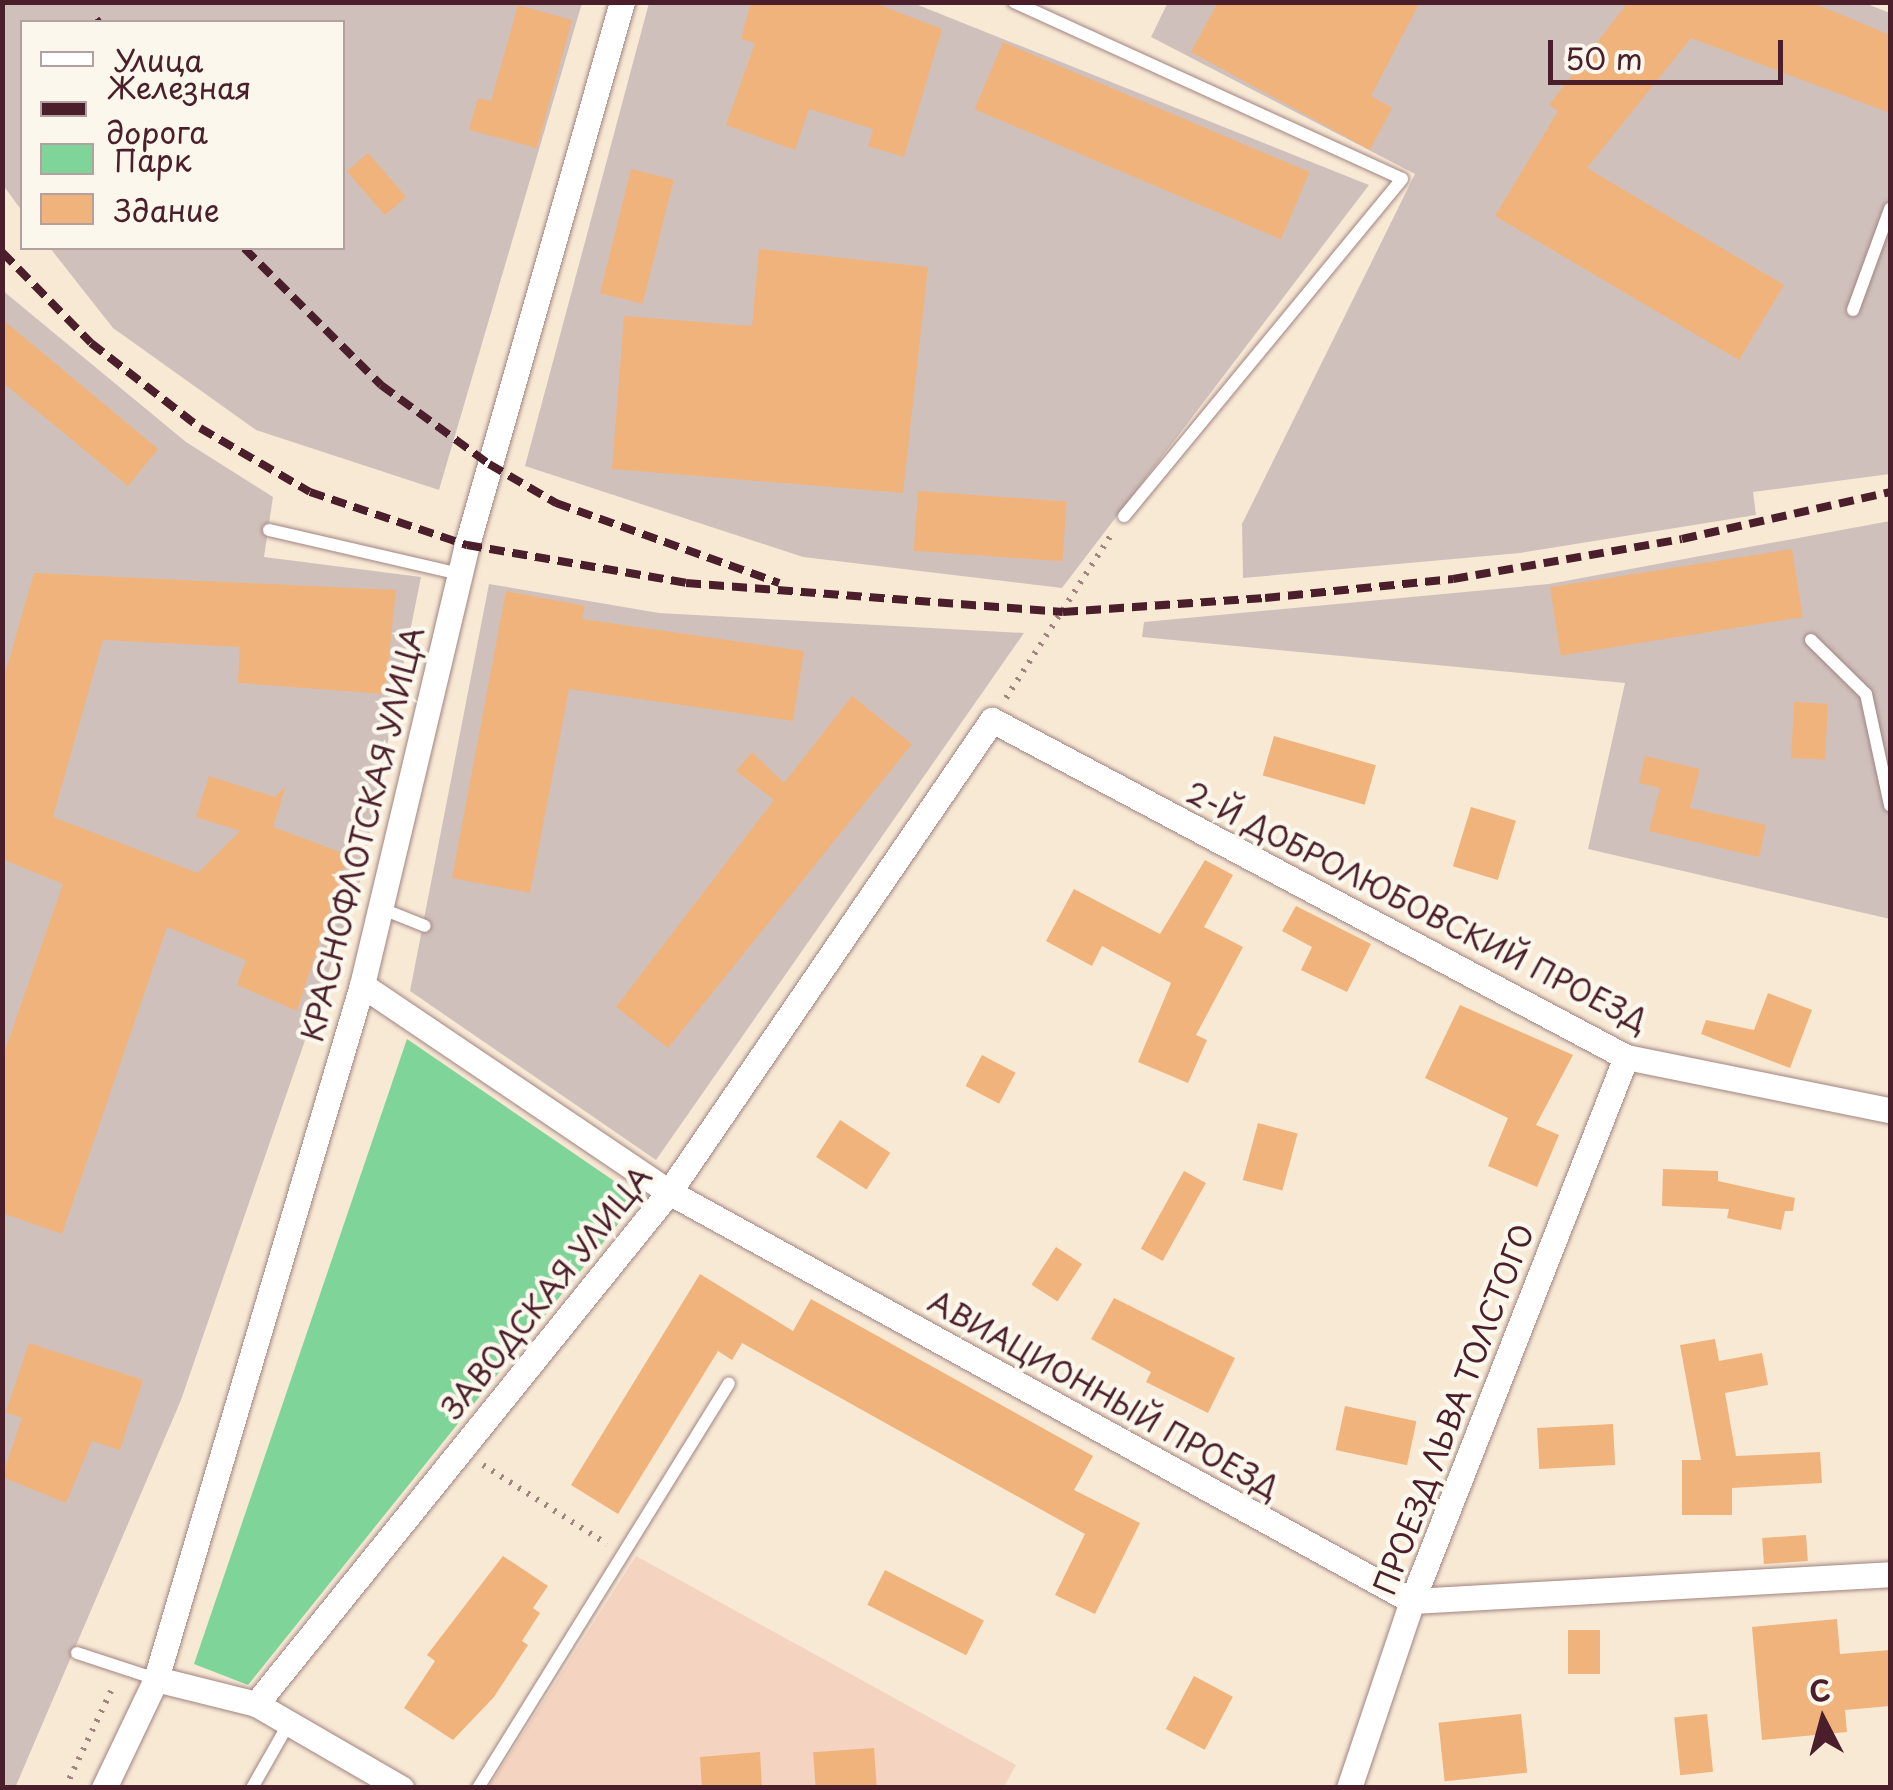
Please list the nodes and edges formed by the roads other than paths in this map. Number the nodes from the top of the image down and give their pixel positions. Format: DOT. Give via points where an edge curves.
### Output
graph roads {
  1 [pos="622,2"];
  2 [pos="1014,2"];
  3 [pos="1890,209"];
  4 [pos="1853,310"];
  5 [pos="1124,516"];
  6 [pos="268,530"];
  7 [pos="460,574"];
  8 [pos="1811,640"];
  9 [pos="992,720"];
  10 [pos="1890,805"];
  11 [pos="380,908"];
  12 [pos="425,926"];
  13 [pos="362,985"];
  14 [pos="1626,1056"];
  15 [pos="1890,1110"];
  16 [pos="669,1192"];
  17 [pos="729,1383"];
  18 [pos="1890,1574"];
  19 [pos="1412,1601"];
  20 [pos="77,1653"];
  21 [pos="156,1679"];
  22 [pos="256,1704"];
  23 [pos="288,1725"];
  24 [pos="399,1787"];
  25 [pos="104,1788"];
  26 [pos="252,1788"];
  27 [pos="478,1788"];
  28 [pos="1349,1788"];
  1 -- 7 [label="street, КРАСНОФЛОТСКАЯ УЛИЦА"];
  2 -- 5 [label="lane" via="1406,182 1202,413"];
  3 -- 4 [label="lane"];
  6 -- 7 [label="lane"];
  7 -- 11 [label="street, КРАСНОФЛОТСКАЯ УЛИЦА"];
  8 -- 10 [label="lane" via="1866,694"];
  9 -- 14 [label="street, 2-Й ДОБРОЛЮБОВСКИЙ ПРОЕЗД"];
  9 -- 16 [label="street, ЗАВОДСКАЯ УЛИЦА"];
  11 -- 12 [label="lane"];
  11 -- 13 [label="street, КРАСНОФЛОТСКАЯ УЛИЦА"];
  13 -- 16 [label="street, АВИАЦИОННЫЙ ПРОЕЗД"];
  13 -- 21 [label="street, КРАСНОФЛОТСКАЯ УЛИЦА"];
  14 -- 15 [label="street, 2-Й ДОБРОЛЮБОВСКИЙ ПРОЕЗД"];
  14 -- 19 [label="street, ПРОЕЗД ЛЬВА ТОЛСТОГО"];
  16 -- 19 [label="street, АВИАЦИОННЫЙ ПРОЕЗД"];
  16 -- 22 [label="street, ЗАВОДСКАЯ УЛИЦА"];
  17 -- 27 [label="lane"];
  18 -- 19 [label="street"];
  19 -- 28 [label="street, ПРОЕЗД ЛЬВА ТОЛСТОГО"];
  20 -- 21 [label="lane"];
  21 -- 22 [label="street"];
  21 -- 25 [label="street"];
  22 -- 23 [label="street"];
  23 -- 24 [label="street"];
  23 -- 26 [label="lane"];
}
